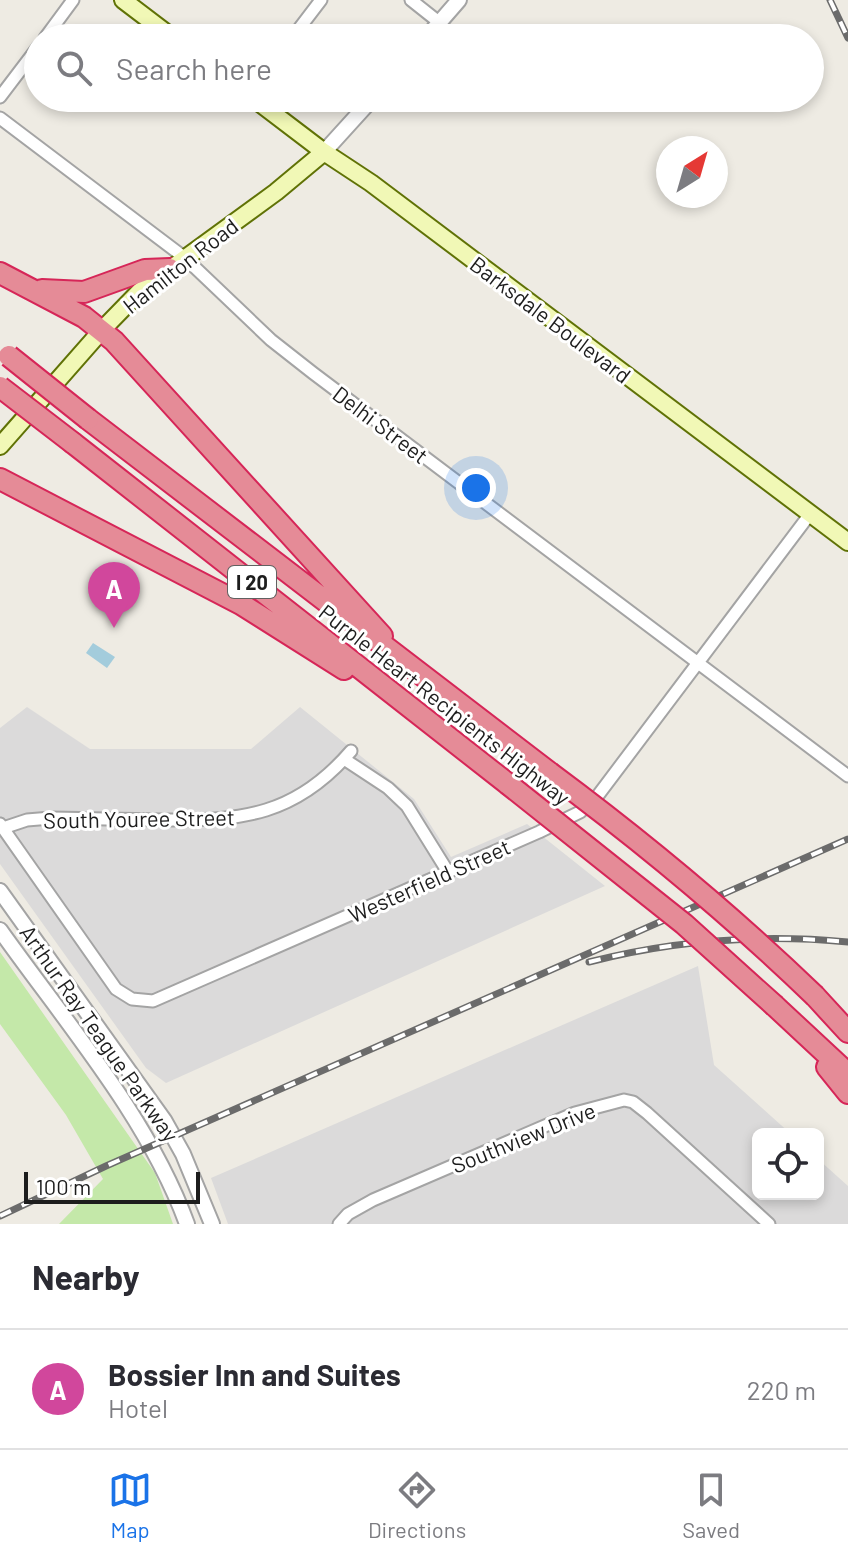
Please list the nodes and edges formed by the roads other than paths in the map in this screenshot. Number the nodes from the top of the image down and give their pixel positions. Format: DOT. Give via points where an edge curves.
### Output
graph roads {
  1 [pos="73,0"];
  2 [pos="123,0"];
  3 [pos="321,0"];
  4 [pos="411,0"];
  5 [pos="459,0"];
  6 [pos="440,23"];
  7 [pos="55,24"];
  8 [pos="155,24"];
  9 [pos="303,24"];
  10 [pos="24,65"];
  11 [pos="0,97"];
  12 [pos="271,112"];
  13 [pos="360,112"];
  14 [pos="0,118"];
  15 [pos="324,152"];
  16 [pos="177,263"];
  17 [pos="0,273"];
  18 [pos="28,287"];
  19 [pos="102,330"];
  20 [pos="5,352"];
  21 [pos="0,387"];
  22 [pos="0,446"];
  23 [pos="0,479"];
  24 [pos="810,514"];
  25 [pos="848,542"];
  26 [pos="404,662"];
  27 [pos="698,663"];
  28 [pos="429,723"];
  29 [pos="848,776"];
  30 [pos="1,826"];
  31 [pos="448,872"];
  32 [pos="0,891"];
  33 [pos="0,930"];
  34 [pos="815,996"];
  35 [pos="782,1013"];
  36 [pos="848,1024"];
  37 [pos="848,1032"];
  38 [pos="848,1074"];
  39 [pos="848,1093"];
  40 [pos="187,1224"];
  41 [pos="212,1224"];
  42 [pos="339,1224"];
  43 [pos="769,1224"];
  1 -- 7 [label="street"];
  2 -- 8 [label="main road"];
  3 -- 9 [label="street"];
  4 -- 6 [label="street"];
  5 -- 6 [label="street"];
  10 -- 11 [label="street"];
  12 -- 15 [label="main road, Barksdale Boulevard"];
  13 -- 15 [label="street, Hamilton Road"];
  14 -- 16 [label="street, Delhi Street"];
  15 -- 16 [label="main road, Hamilton Road"];
  15 -- 24 [label="main road, Barksdale Boulevard"];
  16 -- 18 [label="highway" via="84,292"];
  16 -- 19 [label="main road, Hamilton Road"];
  16 -- 27 [label="street, Delhi Street" via="292,357"];
  17 -- 18 [label="highway"];
  18 -- 19 [label="highway"];
  19 -- 22 [label="main road, Hamilton Road"];
  19 -- 26 [label="highway"];
  20 -- 26 [label="highway, Purple Heart Recipients Highway / I 20, bridge"];
  21 -- 28 [label="highway, Purple Heart Recipients Highway / I 20, bridge"];
  23 -- 28 [label="highway" via="241,604"];
  24 -- 25 [label="main road, Barksdale Boulevard"];
  24 -- 27 [label="street, Westerfield Street"];
  26 -- 34 [label="highway, Purple Heart Recipients Highway / I 20, bridge" via="660,858"];
  27 -- 29 [label="street, Delhi Street"];
  27 -- 31 [label="street, Westerfield Street" via="585,809"];
  28 -- 35 [label="highway, Purple Heart Recipients Highway / I 20, bridge" via="684,924"];
  30 -- 31 [label="street, South Youree Street" via="42,818 206,821 248,816 305,794 348,755 403,802"];
  30 -- 31 [label="street, Westerfield Street" via="116,989 138,1001 159,999"];
  32 -- 41 [label="street, Arthur Ray Teague Parkway" via="164,1120"];
  33 -- 40 [label="street, Arthur Ray Teague Parkway" via="143,1130"];
  34 -- 36 [label="highway"];
  34 -- 37 [label="highway, Purple Heart Recipients Highway / I 20"];
  35 -- 38 [label="highway, Purple Heart Recipients Highway / I 20"];
  35 -- 39 [label="highway"];
  42 -- 43 [label="street, Southview Drive" via="373,1200 513,1138 624,1100 647,1113"];
}
